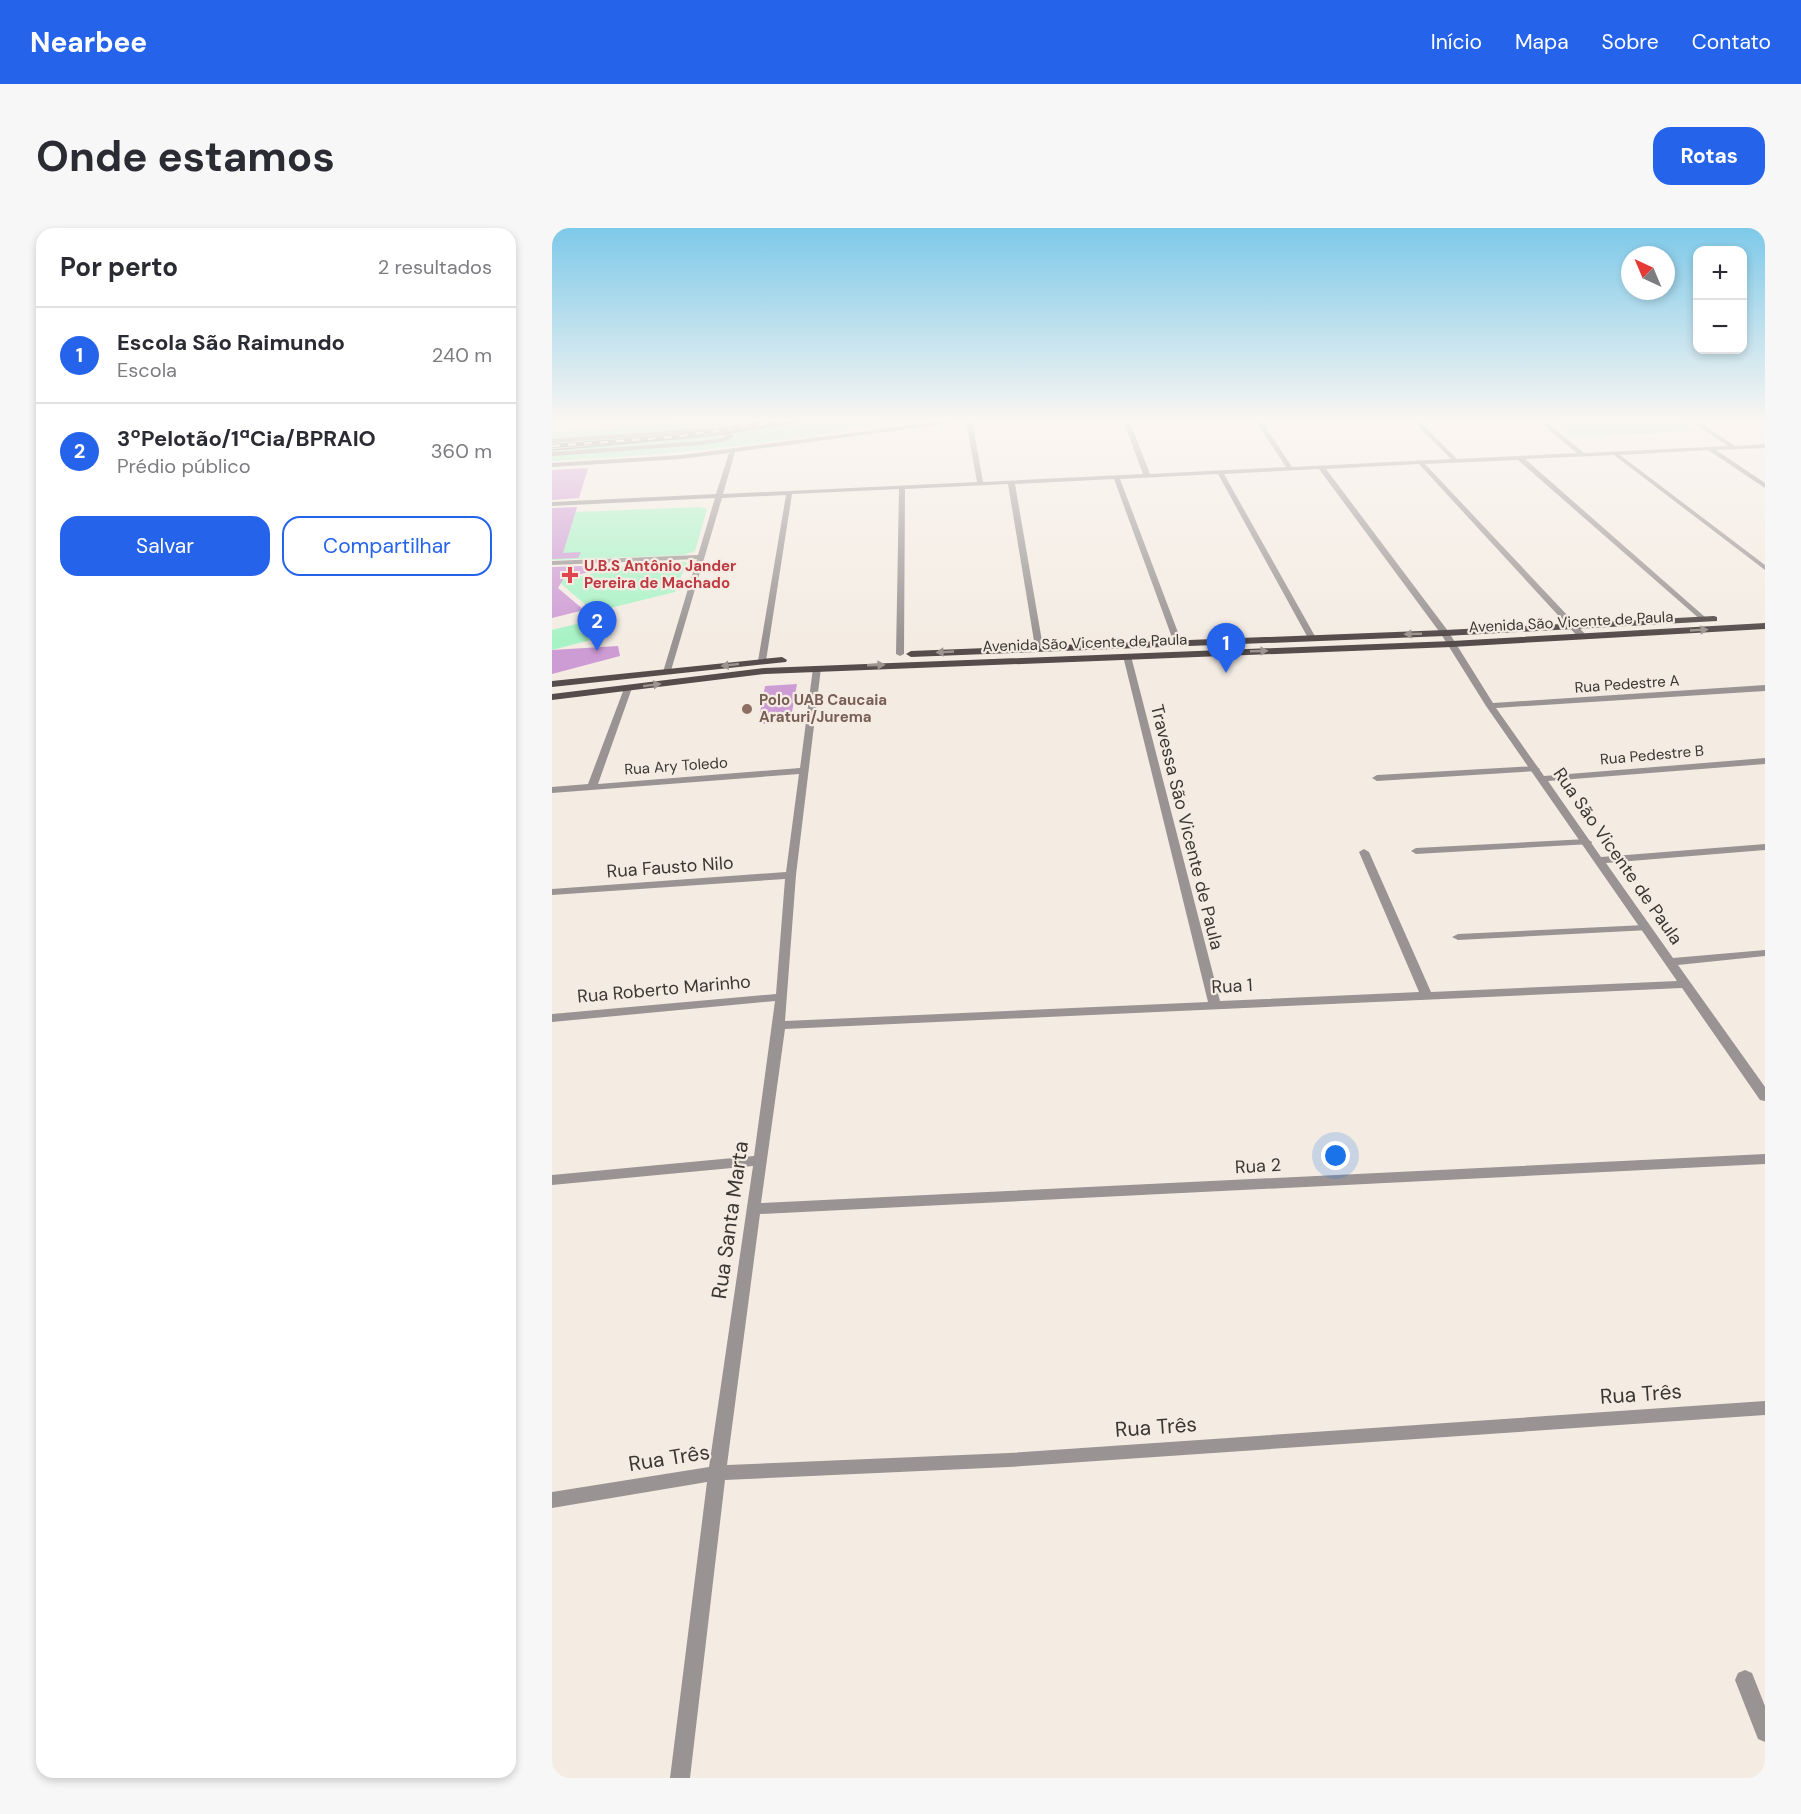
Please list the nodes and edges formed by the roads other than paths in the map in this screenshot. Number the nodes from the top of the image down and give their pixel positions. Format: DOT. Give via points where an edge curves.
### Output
graph roads {
  1 [pos="719,492"];
  2 [pos="802,492"];
  3 [pos="902,492"];
  4 [pos="1013,492"];
  5 [pos="1122,492"];
  6 [pos="1231,492"];
  7 [pos="1341,492"];
  8 [pos="1448,492"];
  9 [pos="1558,492"];
  10 [pos="1666,492"];
  11 [pos="789,493"];
  12 [pos="718,496"];
  13 [pos="552,504"];
  14 [pos="700,557"];
  15 [pos="552,563"];
  16 [pos="1765,568"];
  17 [pos="1765,616"];
  18 [pos="1702,619"];
  19 [pos="1572,626"];
  20 [pos="1765,626"];
  21 [pos="1445,633"];
  22 [pos="1582,636"];
  23 [pos="1312,638"];
  24 [pos="1178,643"];
  25 [pos="1452,644"];
  26 [pos="1039,647"];
  27 [pos="900,654"];
  28 [pos="1127,656"];
  29 [pos="762,661"];
  30 [pos="817,668"];
  31 [pos="667,672"];
  32 [pos="552,684"];
  33 [pos="628,688"];
  34 [pos="1765,688"];
  35 [pos="552,697"];
  36 [pos="1490,706"];
  37 [pos="1765,761"];
  38 [pos="1535,769"];
  39 [pos="803,771"];
  40 [pos="1377,778"];
  41 [pos="1542,779"];
  42 [pos="592,787"];
  43 [pos="552,790"];
  44 [pos="1587,842"];
  45 [pos="1765,847"];
  46 [pos="1416,851"];
  47 [pos="1364,852"];
  48 [pos="1599,860"];
  49 [pos="791,875"];
  50 [pos="552,892"];
  51 [pos="1645,928"];
  52 [pos="1458,937"];
  53 [pos="1765,953"];
  54 [pos="1669,962"];
  55 [pos="1686,984"];
  56 [pos="1426,995"];
  57 [pos="780,997"];
  58 [pos="1215,1005"];
  59 [pos="552,1018"];
  60 [pos="779,1025"];
  61 [pos="1765,1096"];
  62 [pos="1765,1159"];
  63 [pos="761,1160"];
  64 [pos="552,1180"];
  65 [pos="754,1209"];
  66 [pos="1765,1408"];
  67 [pos="717,1473"];
  68 [pos="552,1500"];
  69 [pos="1745,1680"];
  70 [pos="1765,1732"];
  71 [pos="680,1778"];
  1 -- 12 [label="street"];
  2 -- 11 [label="street"];
  3 -- 27 [label="street"];
  4 -- 26 [label="street"];
  5 -- 24 [label="street"];
  6 -- 23 [label="street"];
  7 -- 21 [label="street, Rua São Vicente de Paula"];
  8 -- 19 [label="street"];
  9 -- 18 [label="street"];
  10 -- 16 [label="street"];
  11 -- 12 [label="street"];
  11 -- 29 [label="street"];
  12 -- 13 [label="street"];
  12 -- 14 [label="street"];
  14 -- 15 [label="street"];
  14 -- 31 [label="street"];
  17 -- 18 [label="main road, Avenida São Vicente de Paula"];
  18 -- 19 [label="main road, Avenida São Vicente de Paula"];
  19 -- 21 [label="main road, Avenida São Vicente de Paula"];
  19 -- 22 [label="street"];
  22 -- 20 [label="main road, Avenida São Vicente de Paula, one-way"];
  21 -- 23 [label="main road, Avenida São Vicente de Paula, one-way"];
  21 -- 25 [label="street, Rua São Vicente de Paula"];
  22 -- 25 [label="main road, Avenida São Vicente de Paula"];
  23 -- 24 [label="main road, Avenida São Vicente de Paula"];
  24 -- 26 [label="main road, Avenida São Vicente de Paula"];
  28 -- 25 [label="main road, Avenida São Vicente de Paula, one-way"];
  25 -- 36 [label="street, Rua São Vicente de Paula"];
  26 -- 27 [label="main road, Avenida São Vicente de Paula, one-way"];
  27 -- 29 [label="main road, Avenida São Vicente de Paula"];
  30 -- 28 [label="main road, Avenida São Vicente de Paula, one-way"];
  28 -- 58 [label="street, Travessa São Vicente de Paula"];
  29 -- 31 [label="main road, Avenida São Vicente de Paula, one-way"];
  33 -- 30 [label="main road, Avenida São Vicente de Paula, one-way"];
  30 -- 39 [label="street, Rua Santa Marta"];
  31 -- 32 [label="main road, Avenida São Vicente de Paula"];
  33 -- 35 [label="main road, Avenida São Vicente de Paula"];
  33 -- 42 [label="street"];
  34 -- 36 [label="street, Rua Pedestre A"];
  36 -- 38 [label="street, Rua São Vicente de Paula"];
  37 -- 41 [label="street, Rua Pedestre B"];
  38 -- 40 [label="street"];
  38 -- 41 [label="street, Rua São Vicente de Paula"];
  39 -- 42 [label="street, Rua Ary Toledo"];
  39 -- 49 [label="street, Rua Santa Marta"];
  41 -- 44 [label="street, Rua São Vicente de Paula"];
  42 -- 43 [label="street, Rua Ary Toledo"];
  44 -- 46 [label="street"];
  44 -- 48 [label="street, Rua São Vicente de Paula"];
  45 -- 48 [label="street"];
  47 -- 56 [label="street"];
  48 -- 51 [label="street, Rua São Vicente de Paula"];
  49 -- 50 [label="street, Rua Fausto Nilo"];
  49 -- 57 [label="street, Rua Santa Marta"];
  51 -- 52 [label="street"];
  51 -- 54 [label="street, Rua São Vicente de Paula"];
  53 -- 54 [label="street"];
  54 -- 55 [label="street, Rua São Vicente de Paula"];
  55 -- 56 [label="street, Rua 1"];
  55 -- 61 [label="street, Rua São Vicente de Paula"];
  56 -- 58 [label="street, Rua 1"];
  57 -- 59 [label="street, Rua Roberto Marinho"];
  57 -- 60 [label="street, Rua Santa Marta"];
  58 -- 60 [label="street, Rua 1"];
  60 -- 63 [label="street, Rua Santa Marta"];
  62 -- 65 [label="street, Rua 2"];
  63 -- 64 [label="street"];
  63 -- 65 [label="street, Rua Santa Marta"];
  65 -- 67 [label="street, Rua Santa Marta"];
  66 -- 67 [label="street, Rua Três" via="1009,1460"];
  67 -- 68 [label="street, Rua Três"];
  67 -- 71 [label="street, Rua Santa Marta"];
  69 -- 70 [label="street"];
}
